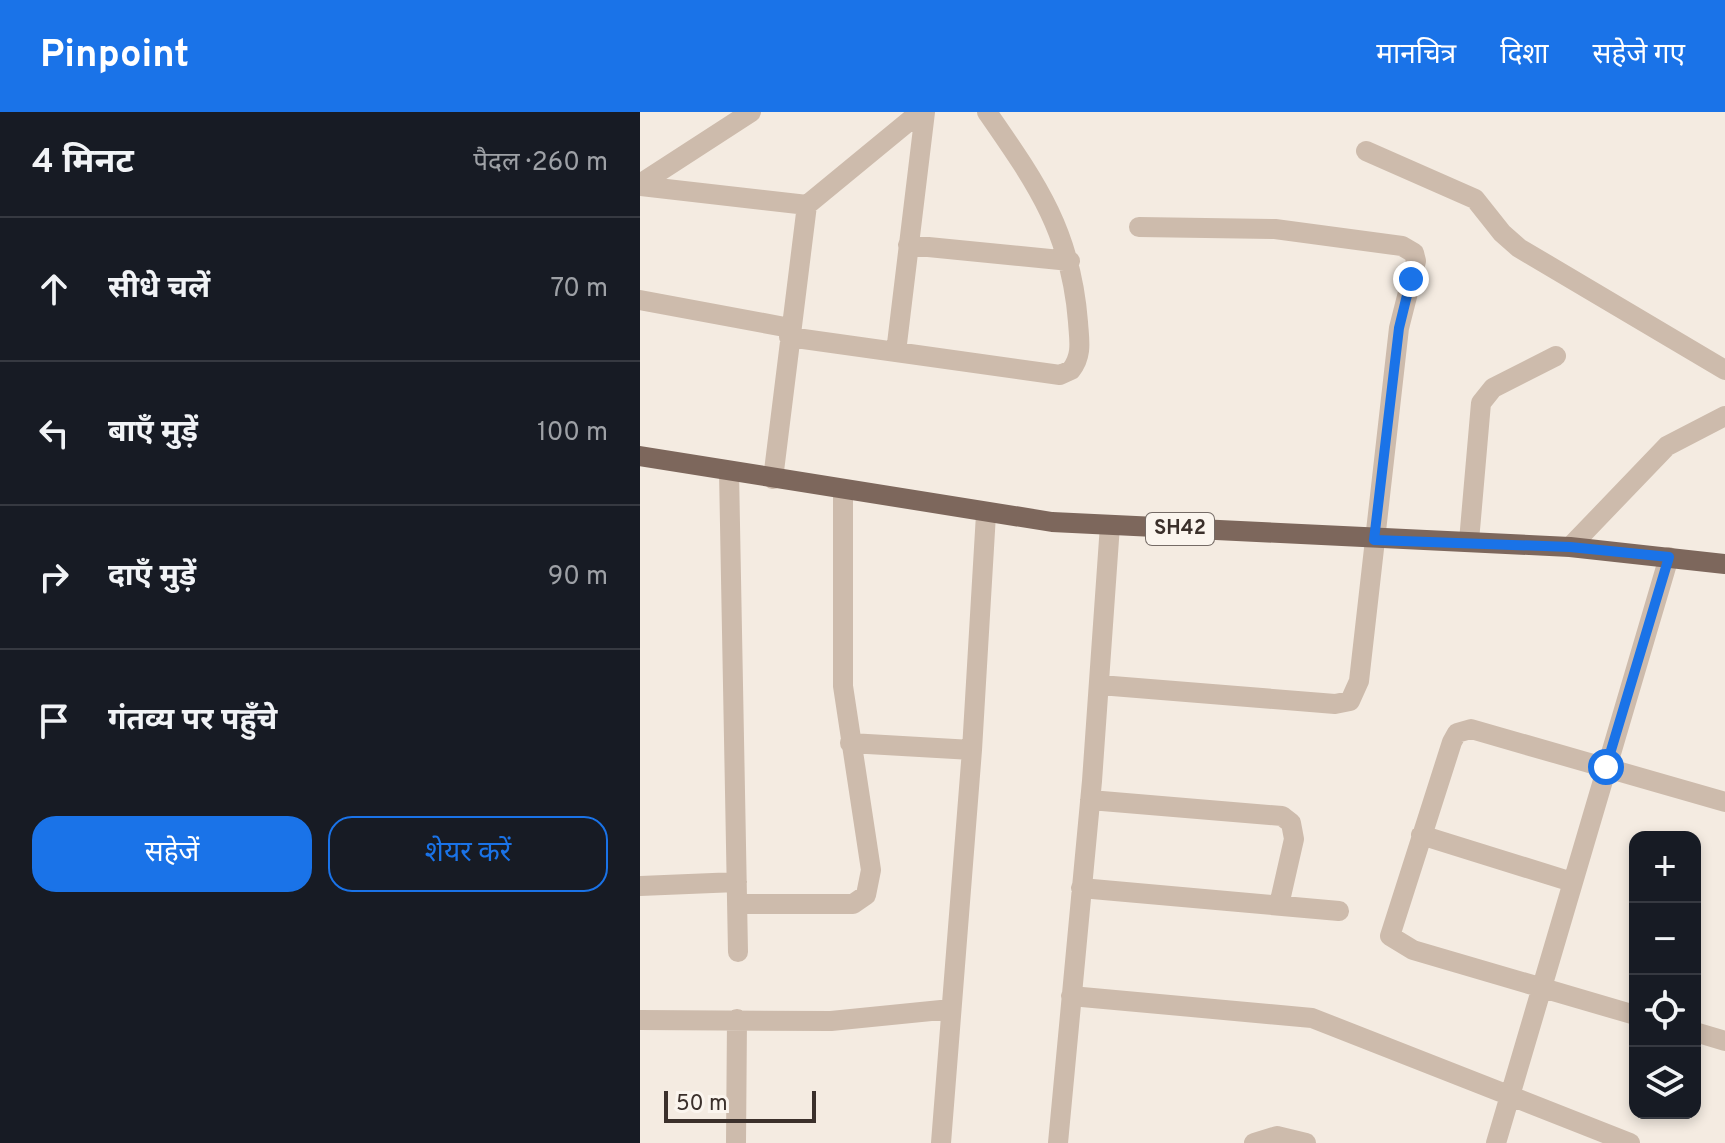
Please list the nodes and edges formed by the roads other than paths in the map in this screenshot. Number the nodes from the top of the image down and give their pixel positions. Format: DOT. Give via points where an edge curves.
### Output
graph roads {
  1 [pos="751,112"];
  2 [pos="922,112"];
  3 [pos="987,112"];
  4 [pos="1366,151"];
  5 [pos="640,185"];
  6 [pos="807,205"];
  7 [pos="1139,227"];
  8 [pos="908,245"];
  9 [pos="1070,261"];
  10 [pos="640,300"];
  11 [pos="789,333"];
  12 [pos="896,352"];
  13 [pos="1556,356"];
  14 [pos="1725,370"];
  15 [pos="1725,416"];
  16 [pos="640,456"];
  17 [pos="729,471"];
  18 [pos="773,479"];
  19 [pos="843,491"];
  20 [pos="986,514"];
  21 [pos="1110,525"];
  22 [pos="1374,540"];
  23 [pos="1469,541"];
  24 [pos="1570,547"];
  25 [pos="1669,557"];
  26 [pos="1725,564"];
  27 [pos="1100,685"];
  28 [pos="850,743"];
  29 [pos="972,750"];
  30 [pos="1606,767"];
  31 [pos="1090,800"];
  32 [pos="1725,802"];
  33 [pos="1421,835"];
  34 [pos="737,882"];
  35 [pos="1572,882"];
  36 [pos="640,886"];
  37 [pos="1081,888"];
  38 [pos="738,904"];
  39 [pos="1279,905"];
  40 [pos="1339,911"];
  41 [pos="738,952"];
  42 [pos="1541,988"];
  43 [pos="1071,996"];
  44 [pos="951,1009"];
  45 [pos="1629,1013"];
  46 [pos="737,1019"];
  47 [pos="640,1020"];
  48 [pos="1701,1034"];
  49 [pos="1725,1041"];
  50 [pos="1509,1098"];
  51 [pos="736,1143"];
  52 [pos="941,1143"];
  53 [pos="1058,1143"];
  54 [pos="1254,1143"];
  55 [pos="1306,1143"];
  56 [pos="1496,1143"];
  57 [pos="1630,1143"];
  1 -- 5 [label="street"];
  2 -- 6 [label="street"];
  2 -- 8 [label="street"];
  3 -- 9 [label="street" via="1056,223"];
  4 -- 14 [label="street" via="1475,199 1519,248"];
  5 -- 6 [label="street"];
  6 -- 11 [label="street"];
  7 -- 22 [label="street" via="1313,232 1402,246 1414,253 1399,328"];
  8 -- 9 [label="street"];
  8 -- 12 [label="street"];
  9 -- 12 [label="street" via="1080,348 1076,364 1066,373"];
  10 -- 11 [label="street"];
  11 -- 12 [label="street"];
  11 -- 18 [label="street"];
  13 -- 23 [label="street" via="1493,388 1481,403"];
  15 -- 24 [label="street" via="1667,446"];
  16 -- 17 [label="main road, SH42"];
  17 -- 18 [label="main road, SH42"];
  17 -- 34 [label="street"];
  18 -- 19 [label="main road, SH42"];
  19 -- 20 [label="main road, SH42"];
  19 -- 28 [label="street" via="841,640"];
  20 -- 21 [label="main road, SH42"];
  20 -- 29 [label="street"];
  21 -- 22 [label="main road, SH42"];
  21 -- 27 [label="street"];
  22 -- 23 [label="main road, SH42"];
  22 -- 27 [label="street" via="1359,681 1350,701"];
  23 -- 24 [label="main road, SH42"];
  24 -- 25 [label="main road, SH42"];
  25 -- 26 [label="main road, SH42"];
  25 -- 30 [label="street"];
  27 -- 31 [label="street"];
  28 -- 29 [label="street"];
  28 -- 38 [label="street" via="869,851 866,895 839,906"];
  29 -- 44 [label="street"];
  30 -- 32 [label="street"];
  30 -- 33 [label="street" via="1463,728 1452,742"];
  30 -- 35 [label="street"];
  31 -- 37 [label="street"];
  31 -- 39 [label="street" via="1282,816 1291,823 1294,839"];
  33 -- 35 [label="street"];
  33 -- 42 [label="street" via="1390,929 1393,941"];
  34 -- 36 [label="street"];
  34 -- 38 [label="street"];
  35 -- 42 [label="street"];
  37 -- 39 [label="street"];
  37 -- 43 [label="street"];
  38 -- 41 [label="street"];
  39 -- 40 [label="street"];
  42 -- 45 [label="street"];
  42 -- 50 [label="street"];
  43 -- 50 [label="street" via="1312,1018"];
  43 -- 53 [label="street"];
  44 -- 46 [label="street" via="831,1021"];
  44 -- 52 [label="street"];
  46 -- 47 [label="street"];
  46 -- 51 [label="street"];
  48 -- 49 [label="street"];
  50 -- 56 [label="street"];
  50 -- 57 [label="street"];
  54 -- 55 [label="street" via="1277,1136"];
}
